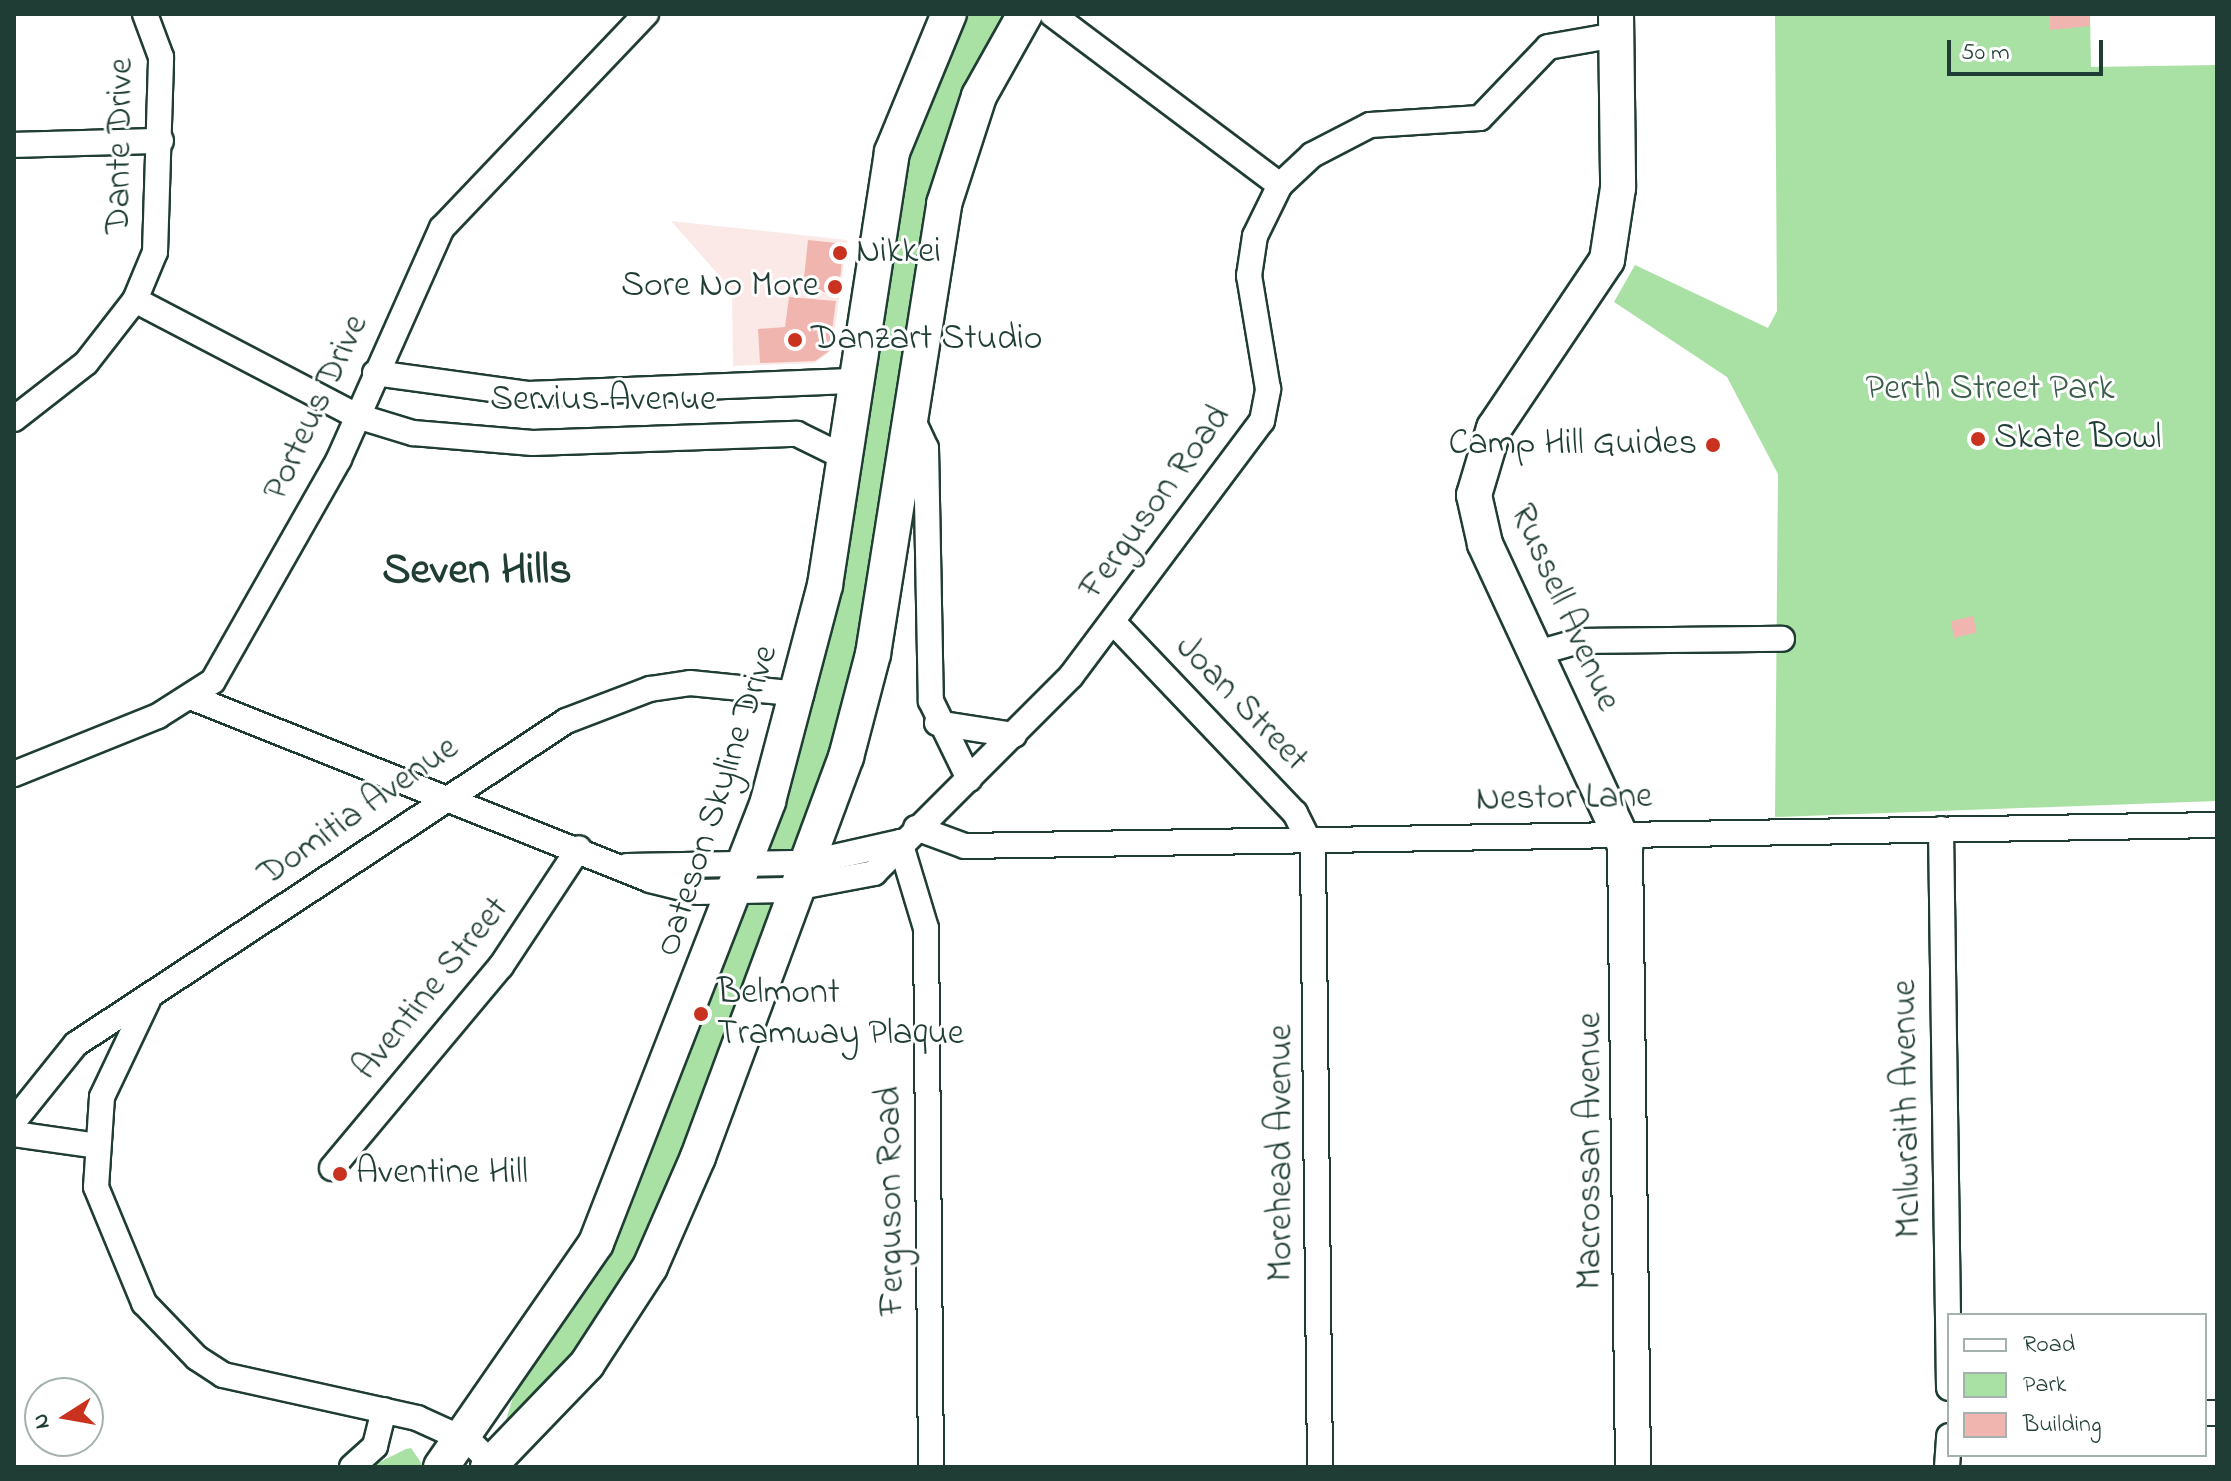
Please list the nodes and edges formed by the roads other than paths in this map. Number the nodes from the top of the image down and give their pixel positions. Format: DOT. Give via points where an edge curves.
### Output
graph roads {
  1 [pos="145,14"];
  2 [pos="646,14"];
  3 [pos="949,14"];
  4 [pos="1025,14"];
  5 [pos="1052,14"];
  6 [pos="1616,25"];
  7 [pos="161,141"];
  8 [pos="14,145"];
  9 [pos="1280,185"];
  10 [pos="135,300"];
  11 [pos="375,373"];
  12 [pos="857,381"];
  13 [pos="909,414"];
  14 [pos="357,416"];
  15 [pos="14,419"];
  16 [pos="846,458"];
  17 [pos="1113,622"];
  18 [pos="1782,639"];
  19 [pos="1537,653"];
  20 [pos="801,694"];
  21 [pos="193,698"];
  22 [pos="937,723"];
  23 [pos="1014,735"];
  24 [pos="14,774"];
  25 [pos="969,779"];
  26 [pos="444,800"];
  27 [pos="2217,825"];
  28 [pos="1941,829"];
  29 [pos="1621,834"];
  30 [pos="908,835"];
  31 [pos="1310,839"];
  32 [pos="579,848"];
  33 [pos="802,876"];
  34 [pos="739,878"];
  35 [pos="150,996"];
  36 [pos="14,1121"];
  37 [pos="14,1134"];
  38 [pos="97,1146"];
  39 [pos="332,1168"];
  40 [pos="1948,1313"];
  41 [pos="384,1410"];
  42 [pos="464,1439"];
  43 [pos="492,1466"];
  44 [pos="352,1467"];
  45 [pos="441,1467"];
  46 [pos="931,1467"];
  47 [pos="1320,1467"];
  48 [pos="1633,1467"];
  1 -- 7 [label="street, Dante Drive" via="161,57"];
  2 -- 11 [label="street, Porteus Drive" via="458,205 424,256"];
  3 -- 12 [label="main road, Oateson Skyline Drive" via="892,152"];
  4 -- 13 [label="main road" via="990,70 954,168"];
  5 -- 9 [label="street"];
  6 -- 9 [label="street, Ferguson Road" via="1548,47 1480,118 1370,125 1312,155"];
  6 -- 19 [label="main road, Russell Avenue" via="1618,188 1607,260 1494,428 1474,482 1478,527"];
  7 -- 8 [label="street"];
  7 -- 10 [label="street, Dante Drive" via="161,226"];
  9 -- 17 [label="street, Ferguson Road" via="1255,236 1249,276 1267,412"];
  10 -- 14 [label="street, Servius Avenue"];
  10 -- 15 [label="street, Dante Drive" via="86,363"];
  11 -- 12 [label="street, Servius Avenue" via="528,394"];
  11 -- 14 [label="street, Porteus Drive"];
  12 -- 16 [label="main road, Oateson Skyline Drive"];
  13 -- 22 [label="street" via="926,448 930,684"];
  13 -- 33 [label="main road" via="865,695"];
  14 -- 16 [label="street, Servius Avenue" via="413,433 533,443 806,435"];
  14 -- 21 [label="street, Porteus Drive" via="231,656"];
  16 -- 20 [label="main road, Oateson Skyline Drive"];
  17 -- 23 [label="street, Ferguson Road"];
  17 -- 31 [label="street, Joan Street" via="1295,813"];
  18 -- 19 [label="street" via="1579,641"];
  19 -- 29 [label="main road, Russell Avenue"];
  20 -- 26 [label="street, Domitia Avenue" via="690,683 650,689 566,721"];
  20 -- 34 [label="main road, Oateson Skyline Drive"];
  21 -- 24 [label="street, Porteus Drive"];
  21 -- 26 [label="street"];
  22 -- 23 [label="street"];
  22 -- 25 [label="street"];
  23 -- 25 [label="street, Ferguson Road"];
  25 -- 30 [label="street, Ferguson Road"];
  26 -- 32 [label="street"];
  26 -- 35 [label="street, Domitia Avenue"];
  27 -- 28 [label="street, Nestor Lane"];
  28 -- 29 [label="street, Nestor Lane"];
  28 -- 40 [label="street, McIlwraith Avenue"];
  29 -- 31 [label="street, Nestor Lane"];
  29 -- 48 [label="main road, Macrossan Avenue" via="1630,979"];
  30 -- 31 [label="street, Nestor Lane" via="965,846"];
  30 -- 33 [label="street"];
  30 -- 46 [label="street, Ferguson Road" via="926,928"];
  31 -- 47 [label="street, Morehead Avenue"];
  32 -- 34 [label="street" via="663,883"];
  32 -- 39 [label="street, Aventine Street" via="501,966"];
  33 -- 34 [label="street"];
  33 -- 43 [label="main road" via="650,1267 587,1364"];
  34 -- 42 [label="main road, Oateson Skyline Drive" via="596,1243"];
  35 -- 36 [label="street, Domitia Avenue" via="60,1058"];
  35 -- 38 [label="street" via="114,1060"];
  37 -- 38 [label="street"];
  38 -- 41 [label="street" via="101,1212 129,1282 197,1358 223,1375 307,1399"];
  41 -- 42 [label="street"];
  41 -- 44 [label="street" via="375,1446"];
  42 -- 43 [label="street"];
  42 -- 45 [label="main road, Oateson Skyline Drive"];
}
